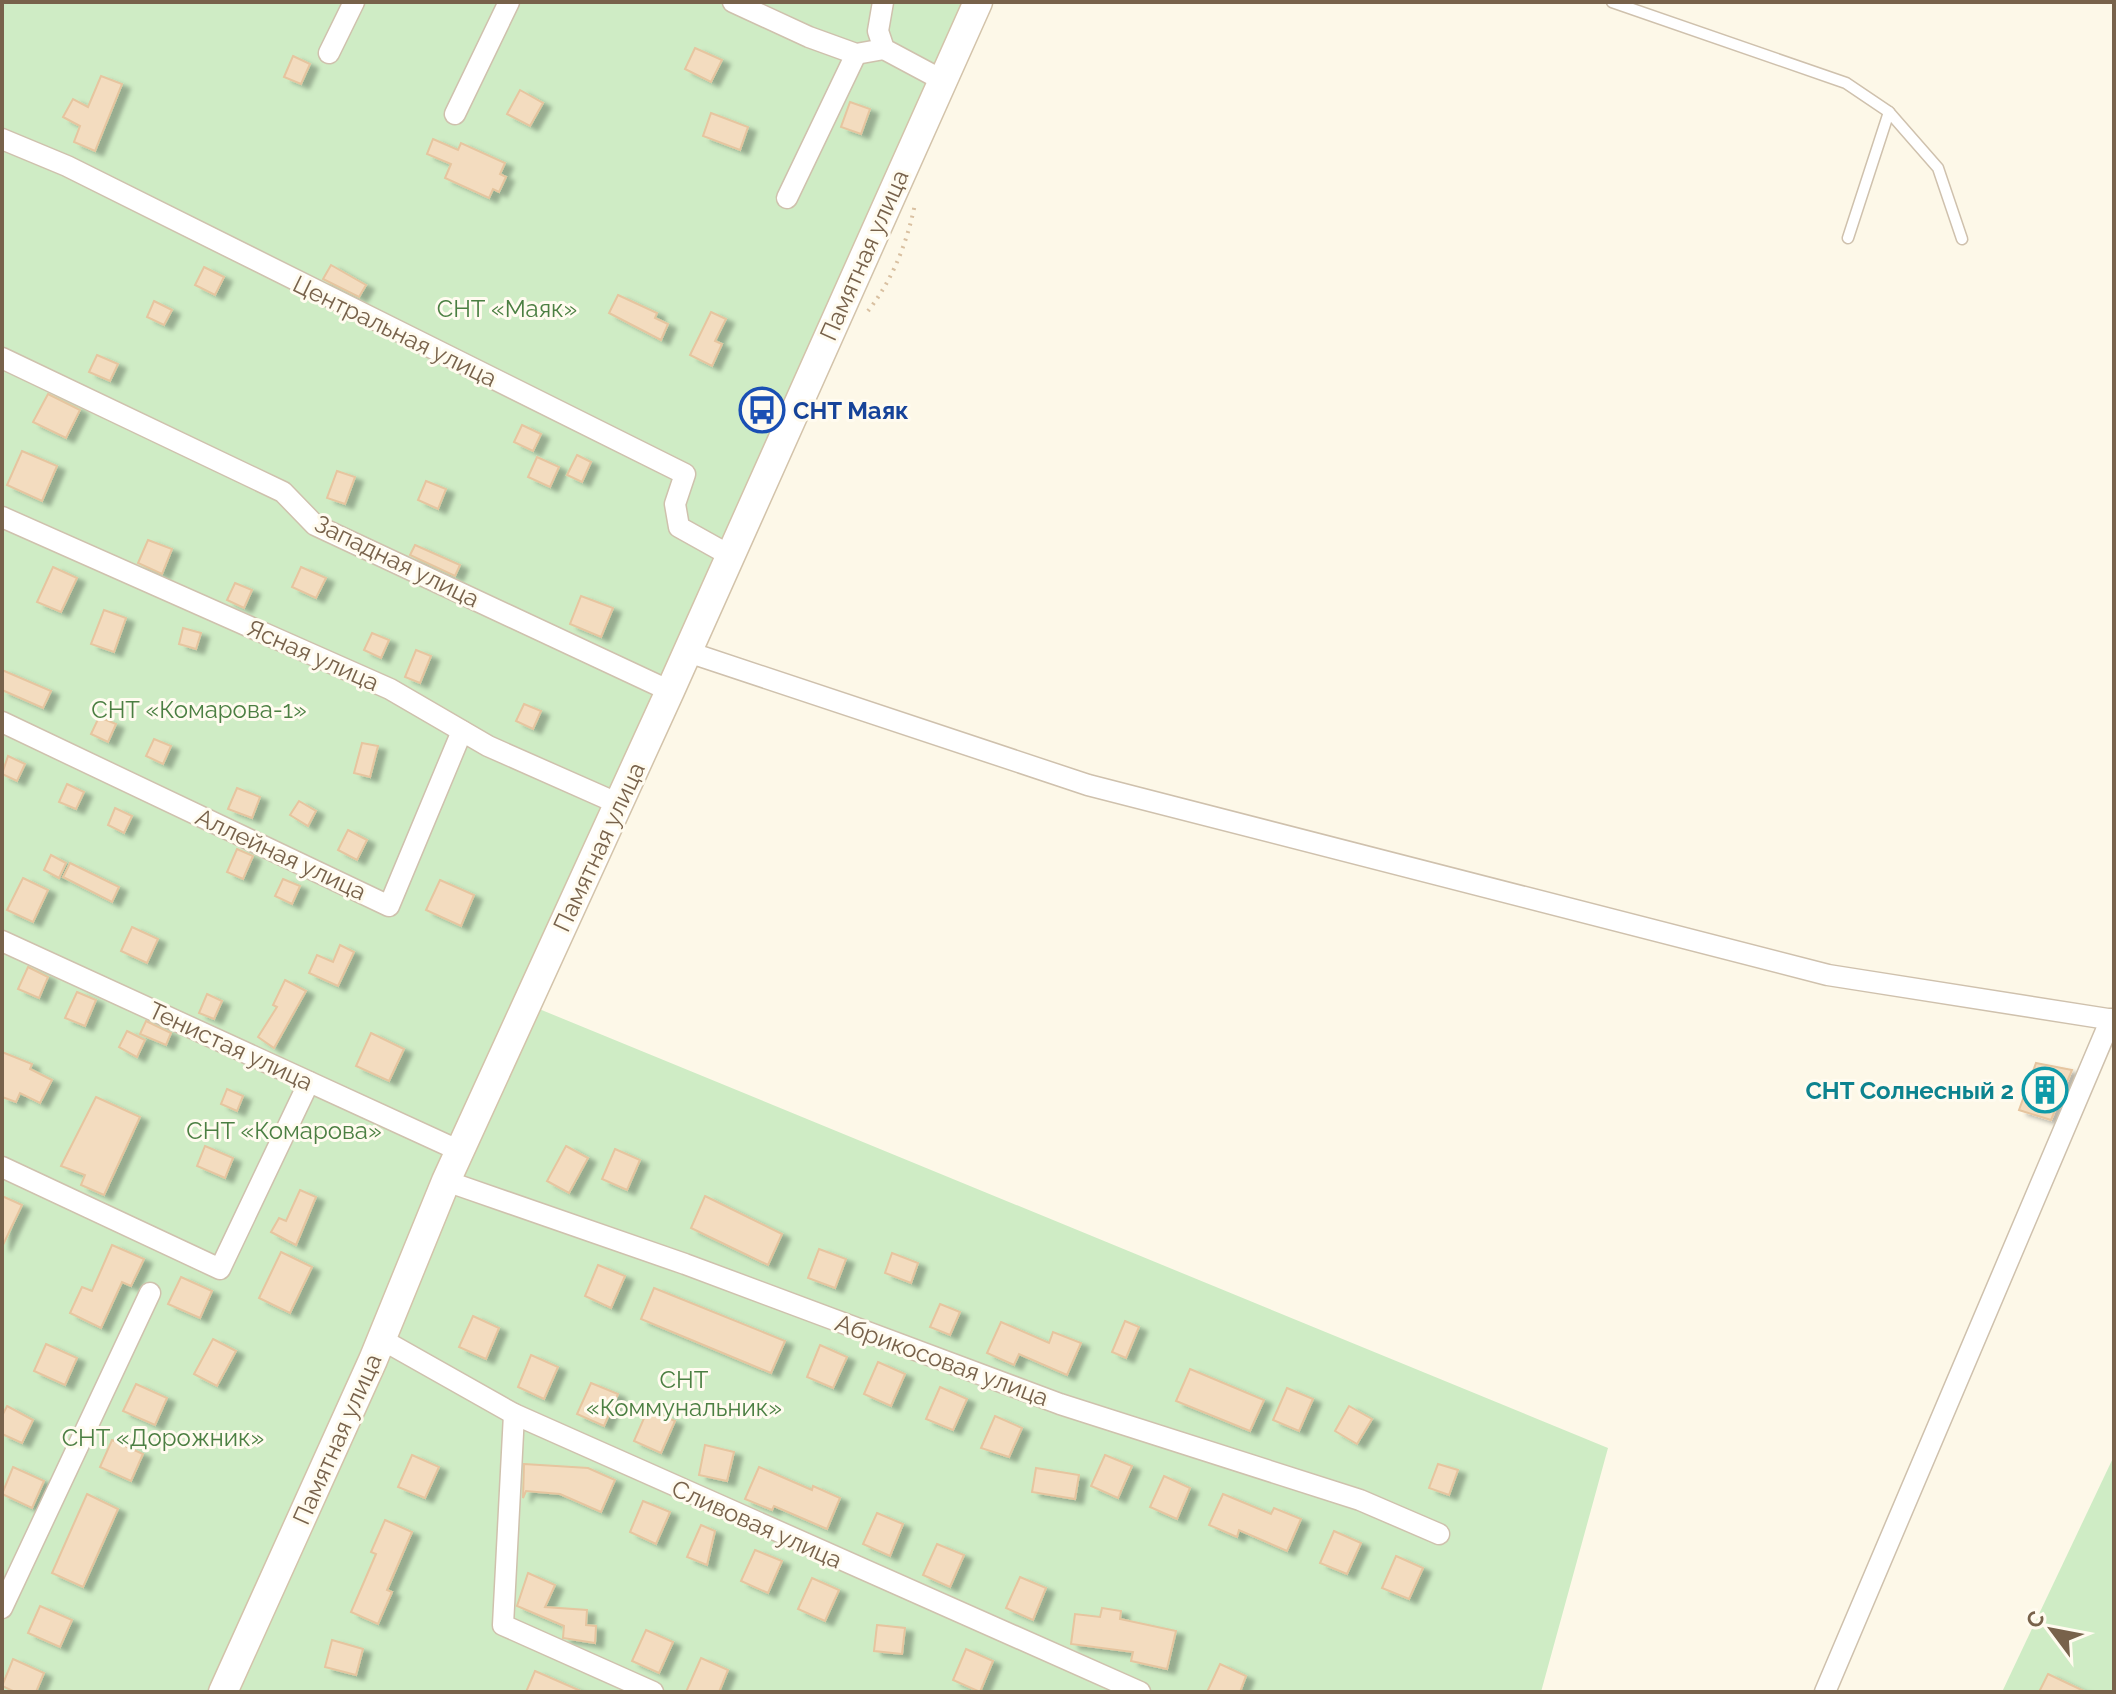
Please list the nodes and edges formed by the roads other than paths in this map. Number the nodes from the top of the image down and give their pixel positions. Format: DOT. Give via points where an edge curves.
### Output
graph roads {
  1 [pos="354,2"];
  2 [pos="509,2"];
  3 [pos="733,2"];
  4 [pos="883,2"];
  5 [pos="978,2"];
  6 [pos="1612,2"];
  7 [pos="884,49"];
  8 [pos="329,53"];
  9 [pos="856,54"];
  10 [pos="942,80"];
  11 [pos="1889,112"];
  12 [pos="455,114"];
  13 [pos="2,139"];
  14 [pos="787,198"];
  15 [pos="1848,238"];
  16 [pos="1962,239"];
  17 [pos="2,358"];
  18 [pos="2,517"];
  19 [pos="731,556"];
  20 [pos="688,652"];
  21 [pos="670,691"];
  22 [pos="2,722"];
  23 [pos="462,731"];
  24 [pos="619,804"];
  25 [pos="2,941"];
  26 [pos="2112,1019"];
  27 [pos="309,1082"];
  28 [pos="460,1151"];
  29 [pos="2,1167"];
  30 [pos="446,1181"];
  31 [pos="150,1293"];
  32 [pos="381,1339"];
  33 [pos="514,1414"];
  34 [pos="1439,1534"];
  35 [pos="2,1608"];
  36 [pos="223,1692"];
  37 [pos="653,1692"];
  38 [pos="1140,1692"];
  39 [pos="1825,1692"];
  1 -- 8 [label="street"];
  2 -- 12 [label="street"];
  3 -- 9 [label="street"];
  4 -- 7 [label="street" via="878,31"];
  5 -- 10 [label="street, Памятная улица"];
  6 -- 11 [label="lane" via="1846,83"];
  7 -- 9 [label="street"];
  7 -- 10 [label="street"];
  9 -- 14 [label="street"];
  10 -- 19 [label="street, Памятная улица"];
  11 -- 15 [label="lane"];
  11 -- 16 [label="lane" via="1938,168"];
  13 -- 19 [label="street, Центральная улица" via="67,166 685,474 675,504 679,527"];
  17 -- 21 [label="street, Западная улица" via="283,492 315,525"];
  18 -- 23 [label="street, Ясная улица" via="390,689"];
  19 -- 20 [label="street, Памятная улица"];
  20 -- 21 [label="street, Памятная улица"];
  20 -- 26 [label="street" via="1104,789 1828,975"];
  21 -- 24 [label="street, Памятная улица"];
  22 -- 23 [label="street, Аллейная улица" via="389,906"];
  23 -- 24 [label="street, Ясная улица"];
  24 -- 28 [label="street, Памятная улица"];
  25 -- 27 [label="street, Тенистая улица"];
  26 -- 39 [label="street"];
  27 -- 28 [label="street, Тенистая улица"];
  27 -- 29 [label="street" via="220,1269"];
  28 -- 30 [label="street, Памятная улица"];
  30 -- 32 [label="street, Памятная улица"];
  30 -- 34 [label="street, Абрикосовая улица" via="1060,1404 1360,1500"];
  31 -- 35 [label="street"];
  32 -- 33 [label="street, Сливовая улица"];
  32 -- 36 [label="street, Памятная улица"];
  33 -- 37 [label="street" via="503,1625"];
  33 -- 38 [label="street, Сливовая улица"];
}
